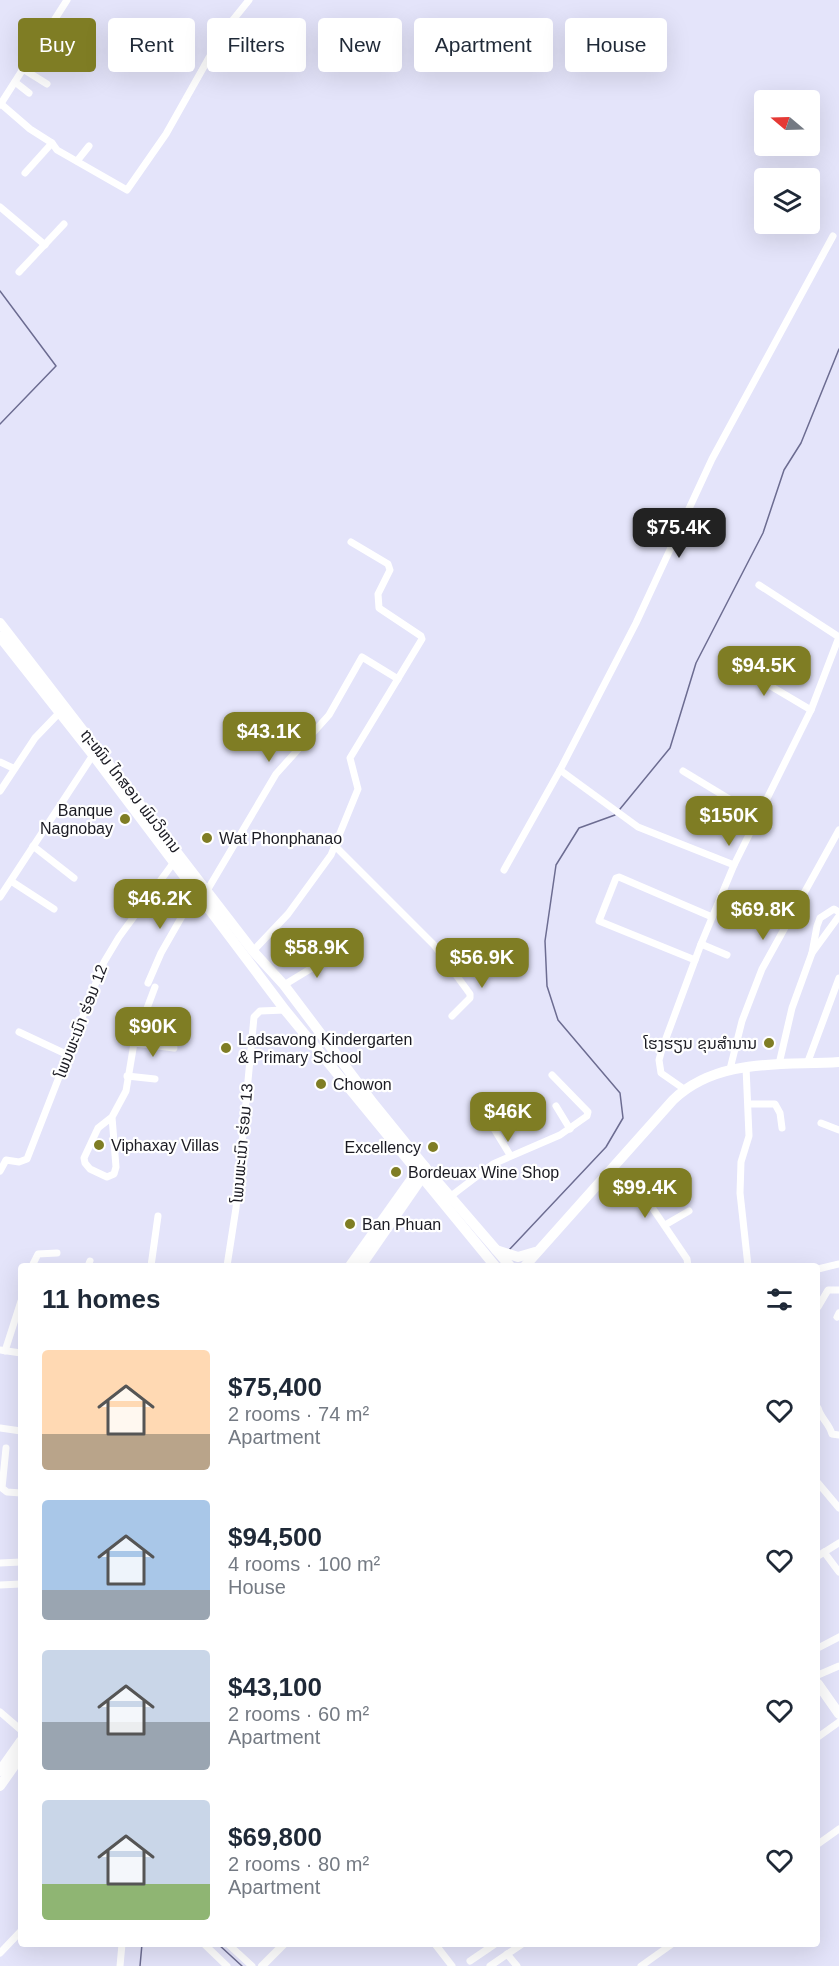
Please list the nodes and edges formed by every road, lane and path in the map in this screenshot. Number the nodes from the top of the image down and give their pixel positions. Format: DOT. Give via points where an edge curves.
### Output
graph roads {
  1 [pos="67,0"];
  2 [pos="249,0"];
  3 [pos="56,18"];
  4 [pos="21,72"];
  5 [pos="28,72"];
  6 [pos="15,82"];
  7 [pos="46,84"];
  8 [pos="29,93"];
  9 [pos="1,105"];
  10 [pos="52,143"];
  11 [pos="89,146"];
  12 [pos="77,161"];
  13 [pos="25,173"];
  14 [pos="0,207"];
  15 [pos="64,224"];
  16 [pos="834,236"];
  17 [pos="45,245"];
  18 [pos="19,272"];
  19 [pos="351,542"];
  20 [pos="759,585"];
  21 [pos="0,623"];
  22 [pos="0,637"];
  23 [pos="839,637"];
  24 [pos="836,652"];
  25 [pos="730,662"];
  26 [pos="398,679"];
  27 [pos="811,710"];
  28 [pos="60,712"];
  29 [pos="93,755"];
  30 [pos="0,762"];
  31 [pos="13,768"];
  32 [pos="560,770"];
  33 [pos="683,771"];
  34 [pos="0,791"];
  35 [pos="759,817"];
  36 [pos="839,830"];
  37 [pos="33,846"];
  38 [pos="335,846"];
  39 [pos="174,862"];
  40 [pos="734,865"];
  41 [pos="504,870"];
  42 [pos="74,878"];
  43 [pos="11,881"];
  44 [pos="208,889"];
  45 [pos="198,896"];
  46 [pos="0,897"];
  47 [pos="54,909"];
  48 [pos="839,914"];
  49 [pos="712,917"];
  50 [pos="701,944"];
  51 [pos="253,951"];
  52 [pos="338,952"];
  53 [pos="812,953"];
  54 [pos="728,955"];
  55 [pos="695,960"];
  56 [pos="839,978"];
  57 [pos="284,985"];
  58 [pos="285,1010"];
  59 [pos="452,1016"];
  60 [pos="19,1032"];
  61 [pos="134,1043"];
  62 [pos="174,1048"];
  63 [pos="68,1055"];
  64 [pos="839,1062"];
  65 [pos="807,1064"];
  66 [pos="779,1065"];
  67 [pos="746,1067"];
  68 [pos="730,1069"];
  69 [pos="552,1075"];
  70 [pos="128,1076"];
  71 [pos="154,1079"];
  72 [pos="684,1089"];
  73 [pos="749,1104"];
  74 [pos="556,1106"];
  75 [pos="112,1117"];
  76 [pos="488,1119"];
  77 [pos="821,1123"];
  78 [pos="782,1128"];
  79 [pos="570,1129"];
  80 [pos="839,1130"];
  81 [pos="510,1155"];
  82 [pos="612,1170"];
  83 [pos="0,1171"];
  84 [pos="423,1173"];
  85 [pos="451,1196"];
  86 [pos="689,1211"];
  87 [pos="158,1215"];
  88 [pos="665,1225"];
  89 [pos="541,1249"];
  90 [pos="491,1250"];
  91 [pos="57,1253"];
  92 [pos="521,1262"];
  93 [pos="34,1263"];
  94 [pos="151,1263"];
  95 [pos="227,1263"];
  96 [pos="352,1263"];
  97 [pos="363,1263"];
  98 [pos="494,1263"];
  99 [pos="506,1263"];
  100 [pos="535,1263"];
  101 [pos="688,1263"];
  102 [pos="748,1263"];
  103 [pos="839,1264"];
  104 [pos="820,1269"];
  105 [pos="839,1290"];
  106 [pos="820,1304"];
  107 [pos="18,1309"];
  108 [pos="3,1350"];
  109 [pos="18,1352"];
  110 [pos="820,1415"];
  111 [pos="0,1428"];
  112 [pos="18,1431"];
  113 [pos="839,1435"];
  114 [pos="6,1448"];
  115 [pos="820,1485"];
  116 [pos="2,1490"];
  117 [pos="18,1493"];
  118 [pos="839,1508"];
  119 [pos="839,1543"];
  120 [pos="821,1554"];
  121 [pos="18,1562"];
  122 [pos="0,1563"];
  123 [pos="839,1572"];
  124 [pos="18,1584"];
  125 [pos="0,1585"];
  126 [pos="839,1637"];
  127 [pos="820,1647"];
  128 [pos="839,1666"];
  129 [pos="820,1674"];
  130 [pos="820,1687"];
  131 [pos="0,1712"];
  132 [pos="839,1714"];
  133 [pos="839,1722"];
  134 [pos="18,1727"];
  135 [pos="820,1736"];
  136 [pos="18,1745"];
  137 [pos="18,1760"];
  138 [pos="1,1768"];
  139 [pos="0,1786"];
  140 [pos="839,1829"];
  141 [pos="820,1843"];
  142 [pos="18,1934"];
  143 [pos="122,1947"];
  144 [pos="207,1947"];
  145 [pos="231,1947"];
  146 [pos="281,1947"];
  147 [pos="437,1947"];
  148 [pos="491,1947"];
  149 [pos="518,1947"];
  150 [pos="668,1947"];
  151 [pos="0,1953"];
  152 [pos="507,1954"];
  153 [pos="470,1962"];
  154 [pos="120,1966"];
  155 [pos="227,1966"];
  156 [pos="252,1966"];
  157 [pos="262,1966"];
  158 [pos="452,1966"];
  159 [pos="490,1966"];
  160 [pos="517,1966"];
  161 [pos="641,1966"];
  1 -- 3 [label="street"];
  2 -- 12 [label="street" via="224,32 166,134 127,190"];
  4 -- 6 [label="street"];
  5 -- 7 [label="street"];
  6 -- 8 [label="street"];
  6 -- 9 [label="street"];
  9 -- 10 [label="street"];
  10 -- 12 [label="street"];
  10 -- 13 [label="street"];
  11 -- 12 [label="street"];
  14 -- 17 [label="street"];
  15 -- 17 [label="street"];
  16 -- 32 [label="street" via="712,459 636,623"];
  17 -- 18 [label="street"];
  19 -- 26 [label="street" via="388,564 390,570 378,594 379,608 422,636"];
  20 -- 23 [label="street"];
  21 -- 44 [label="main road, ຖະໜົນ ໄກສອນ ພົມວິຫານ"];
  22 -- 28 [label="main road, ຖະໜົນ ໄກສອນ ພົມວິຫານ"];
  23 -- 24 [label="street"];
  24 -- 27 [label="street"];
  25 -- 27 [label="street"];
  26 -- 38 [label="street" via="350,758 358,789"];
  26 -- 44 [label="street" via="362,657 328,715 276,774"];
  27 -- 35 [label="street"];
  28 -- 29 [label="main road, ຖະໜົນ ໄກສອນ ພົມວິຫານ"];
  28 -- 31 [label="street" via="34,738"];
  29 -- 37 [label="street"];
  29 -- 39 [label="main road, ຖະໜົນ ໄກສອນ ພົມວິຫານ"];
  30 -- 31 [label="street"];
  31 -- 34 [label="street"];
  32 -- 40 [label="street" via="633,823"];
  32 -- 41 [label="street"];
  33 -- 35 [label="street"];
  35 -- 40 [label="street"];
  36 -- 68 [label="street" via="762,969 742,1021"];
  37 -- 42 [label="street"];
  37 -- 43 [label="street"];
  38 -- 51 [label="street" via="288,914"];
  38 -- 59 [label="street" via="434,945 470,994"];
  39 -- 45 [label="main road, ຖະໜົນ ໄກສອນ ພົມວິຫານ"];
  39 -- 63 [label="street, ໂພນພະເນົາ ຮ່ອມ 12" via="108,954"];
  40 -- 49 [label="street"];
  43 -- 46 [label="street"];
  43 -- 47 [label="street"];
  44 -- 45 [label="street"];
  44 -- 51 [label="main road, ຖະໜົນ ໄກສອນ ພົມວິຫານ"];
  45 -- 58 [label="main road, ຖະໜົນ ໄກສອນ ພົມວິຫານ"];
  45 -- 61 [label="street" via="189,904 152,985"];
  48 -- 53 [label="street"];
  48 -- 53 [label="street" via="834,909 820,918"];
  49 -- 50 [label="street"];
  49 -- 55 [label="street" via="619,877 609,891 599,921"];
  50 -- 54 [label="street"];
  50 -- 55 [label="street"];
  51 -- 57 [label="main road, ຖະໜົນ ໄກສອນ ພົມວິຫານ"];
  52 -- 57 [label="street"];
  53 -- 66 [label="street" via="792,1008"];
  55 -- 72 [label="street" via="659,1060 661,1073"];
  56 -- 65 [label="street"];
  57 -- 84 [label="main road, ຖະໜົນ ໄກສອນ ພົມວິຫານ"];
  58 -- 84 [label="main road, ຖະໜົນ ໄກສອນ ພົມວິຫານ"];
  58 -- 95 [label="street, ໂພນພະເນົາ ຮ່ອມ 13" via="260,1011 254,1017"];
  60 -- 63 [label="street"];
  61 -- 62 [label="street"];
  61 -- 70 [label="street"];
  63 -- 83 [label="street, ໂພນພະເນົາ ຮ່ອມ 12" via="27,1159 6,1160"];
  64 -- 65 [label="main road"];
  65 -- 66 [label="main road"];
  66 -- 67 [label="main road"];
  67 -- 68 [label="main road"];
  67 -- 73 [label="street"];
  68 -- 72 [label="main road"];
  69 -- 79 [label="street" via="588,1112"];
  70 -- 71 [label="street"];
  70 -- 75 [label="street" via="126,1091"];
  72 -- 82 [label="main road"];
  73 -- 78 [label="street" via="775,1104"];
  73 -- 102 [label="street" via="749,1136 741,1162 740,1193"];
  74 -- 79 [label="street"];
  75 -- 75 [label="street" via="98,1128 84,1158 90,1169 107,1177 114,1174 116,1167"];
  76 -- 81 [label="street"];
  77 -- 80 [label="street"];
  79 -- 81 [label="street"];
  81 -- 85 [label="street"];
  82 -- 88 [label="street" via="646,1200"];
  82 -- 89 [label="main road"];
  84 -- 85 [label="main road, ຖະໜົນ ໄກສອນ ພົມວິຫານ"];
  84 -- 90 [label="main road, ຖະໜົນ ໄກສອນ ພົມວິຫານ"];
  84 -- 96 [label="main road"];
  84 -- 97 [label="main road"];
  85 -- 90 [label="main road, ຖະໜົນ ໄກສອນ ພົມວິຫານ"];
  86 -- 88 [label="street"];
  87 -- 94 [label="street"];
  88 -- 101 [label="street"];
  89 -- 92 [label="main road"];
  89 -- 100 [label="main road"];
  90 -- 92 [label="main road"];
  90 -- 98 [label="main road, ຖະໜົນ ໄກສອນ ພົມວິຫານ"];
  90 -- 99 [label="main road, ຖະໜົນ ໄກສອນ ພົມວິຫານ"];
  91 -- 93 [label="street" via="39,1254"];
  103 -- 104 [label="street"];
  105 -- 106 [label="street" via="828,1290"];
  107 -- 108 [label="street"];
  108 -- 109 [label="street"];
  110 -- 113 [label="street" via="832,1434"];
  111 -- 112 [label="street"];
  114 -- 116 [label="street"];
  115 -- 118 [label="street"];
  116 -- 117 [label="street"];
  119 -- 120 [label="street"];
  120 -- 123 [label="street"];
  121 -- 122 [label="street"];
  124 -- 125 [label="street"];
  126 -- 127 [label="street"];
  128 -- 129 [label="street"];
  130 -- 132 [label="main road"];
  131 -- 134 [label="street"];
  133 -- 135 [label="street"];
  136 -- 138 [label="main road"];
  137 -- 139 [label="main road"];
  140 -- 141 [label="street"];
  142 -- 151 [label="street"];
  143 -- 154 [label="street"];
  144 -- 155 [label="street"];
  145 -- 156 [label="street"];
  146 -- 157 [label="street"];
  147 -- 158 [label="street"];
  148 -- 153 [label="street"];
  149 -- 152 [label="street"];
  150 -- 161 [label="street"];
  152 -- 159 [label="street"];
  152 -- 160 [label="street"];
}
